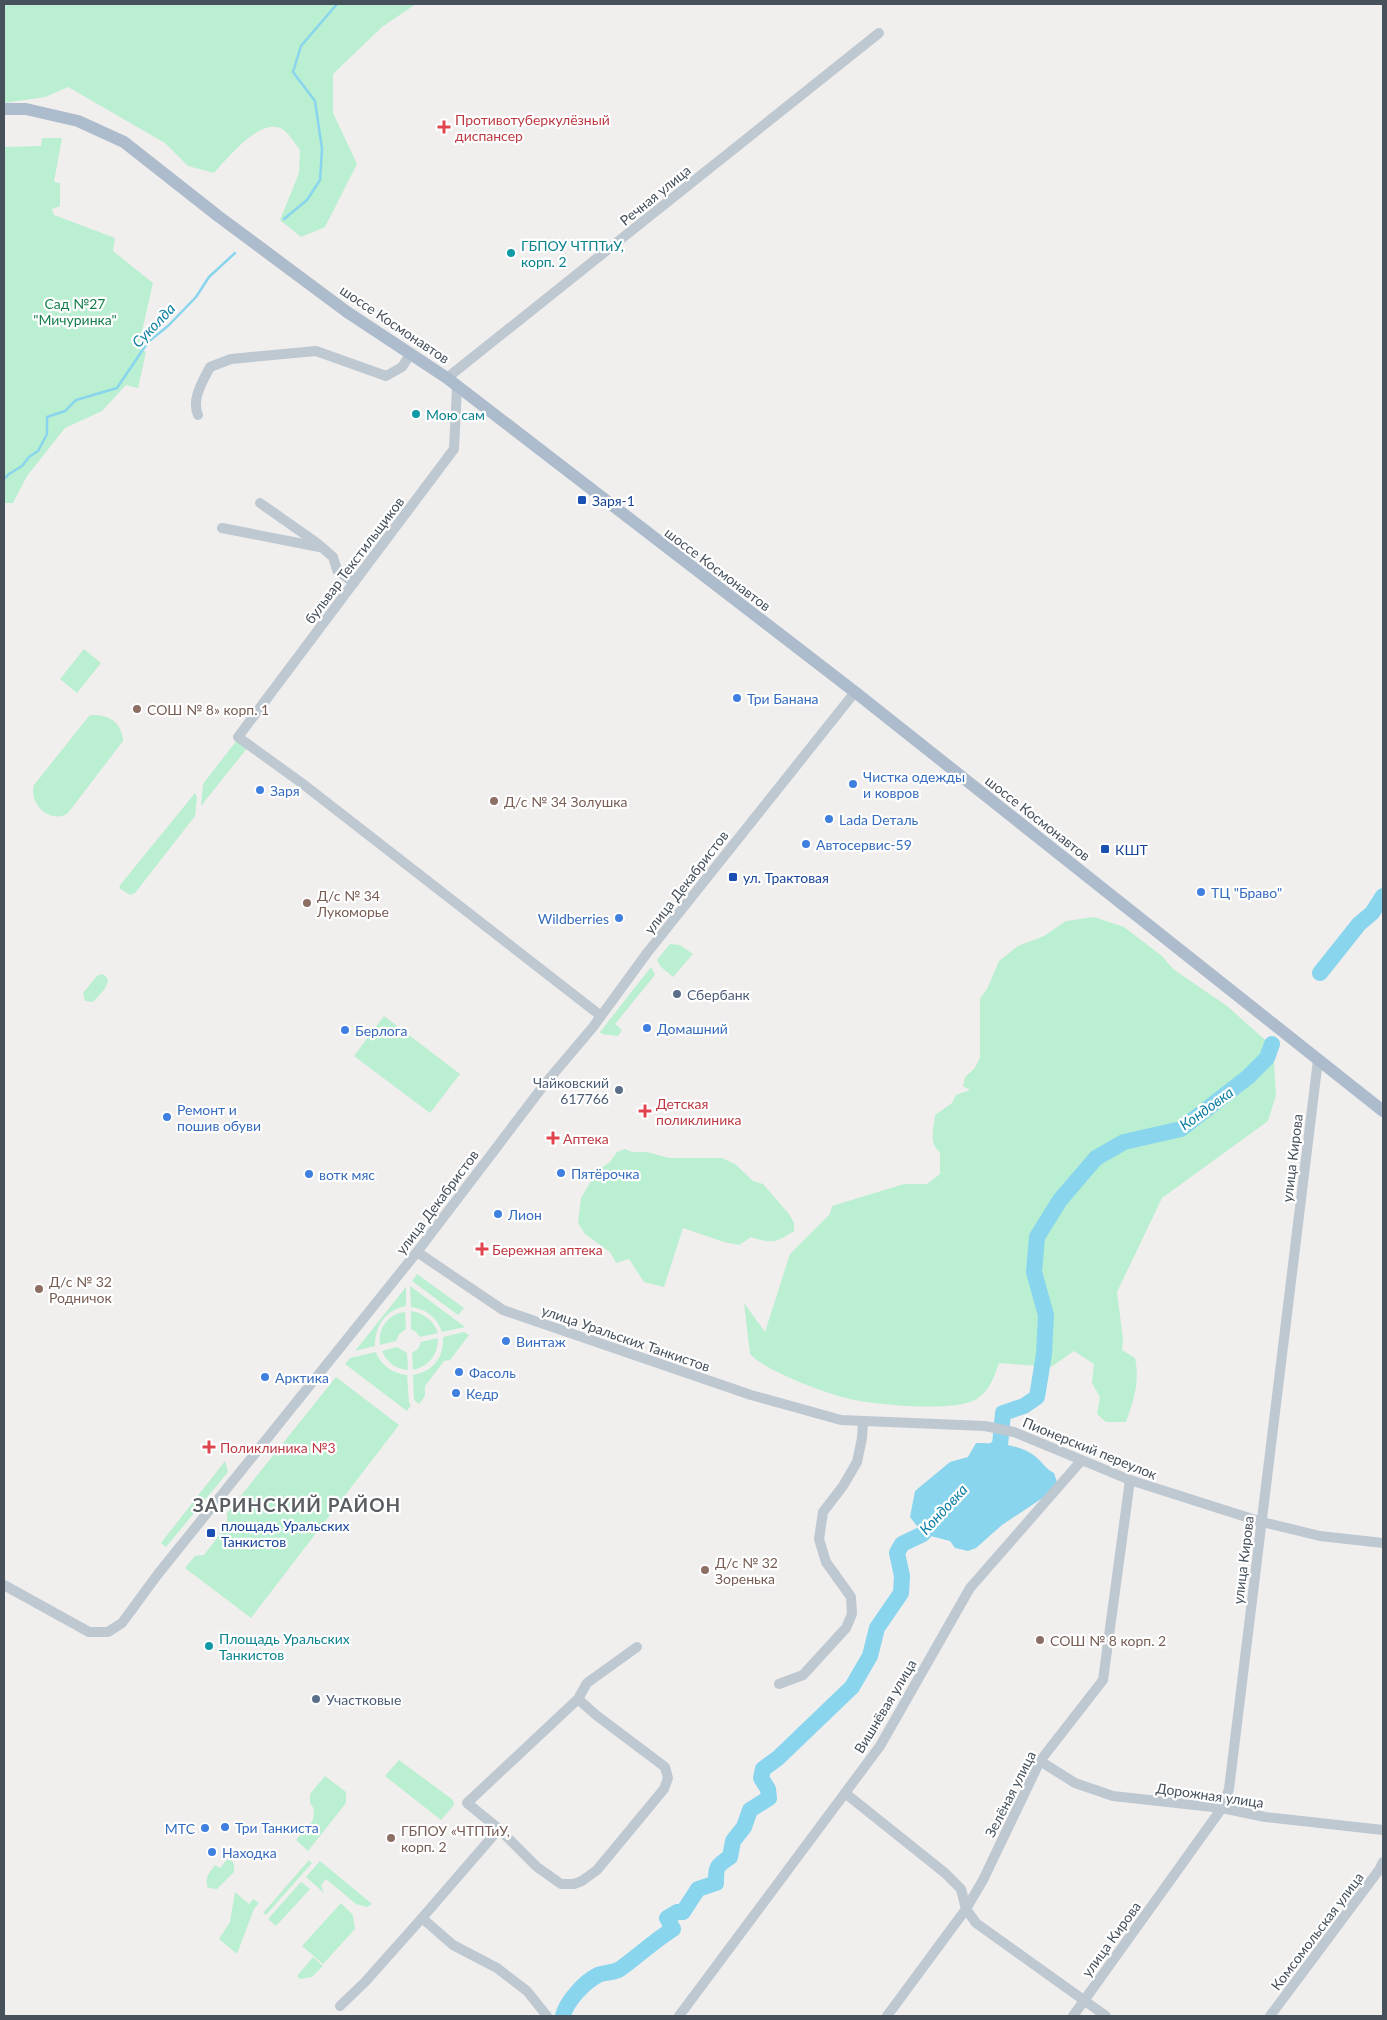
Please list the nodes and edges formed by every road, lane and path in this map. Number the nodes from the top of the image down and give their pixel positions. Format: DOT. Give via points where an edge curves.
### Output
graph roads {
  1 [pos="879,33"];
  2 [pos="4,109"];
  3 [pos="411,353"];
  4 [pos="452,382"];
  5 [pos="198,414"];
  6 [pos="260,503"];
  7 [pos="222,528"];
  8 [pos="322,548"];
  9 [pos="354,584"];
  10 [pos="855,692"];
  11 [pos="601,1016"];
  12 [pos="1318,1060"];
  13 [pos="1383,1111"];
  14 [pos="417,1252"];
  15 [pos="841,1420"];
  16 [pos="863,1421"];
  17 [pos="1082,1461"];
  18 [pos="1130,1480"];
  19 [pos="1262,1522"];
  20 [pos="1383,1543"];
  21 [pos="4,1585"];
  22 [pos="637,1647"];
  23 [pos="779,1684"];
  24 [pos="578,1699"];
  25 [pos="1040,1761"];
  26 [pos="845,1794"];
  27 [pos="1222,1808"];
  28 [pos="499,1829"];
  29 [pos="1383,1830"];
  30 [pos="1383,1862"];
  31 [pos="966,1909"];
  32 [pos="422,1918"];
  33 [pos="1084,2000"];
  34 [pos="340,2006"];
  35 [pos="547,2016"];
  36 [pos="679,2016"];
  37 [pos="887,2016"];
  38 [pos="1073,2016"];
  39 [pos="1106,2016"];
  40 [pos="1270,2016"];
  1 -- 4 [label="street, Речная улица"];
  2 -- 3 [label="main road, шоссе Космонавтов" via="26,109 78,121 124,142 347,312"];
  3 -- 4 [label="main road, шоссе Космонавтов"];
  3 -- 5 [label="street" via="402,367 386,376 316,351 231,359 210,367 198,390"];
  4 -- 9 [label="street, бульвар Текстильщиков" via="454,449"];
  4 -- 10 [label="main road, шоссе Космонавтов"];
  6 -- 8 [label="street"];
  7 -- 8 [label="street"];
  8 -- 9 [label="street" via="333,557 337,570"];
  9 -- 11 [label="street, бульвар Текстильщиков" via="238,737"];
  10 -- 11 [label="street, улица Декабристов"];
  10 -- 12 [label="main road, шоссе Космонавтов"];
  11 -- 14 [label="street, улица Декабристов" via="538,1092"];
  12 -- 13 [label="main road, шоссе Космонавтов"];
  12 -- 19 [label="street, улица Кирова"];
  14 -- 15 [label="street, улица Уральских Танкистов" via="503,1310 751,1395"];
  14 -- 21 [label="street, улица Декабристов" via="122,1623 108,1632 90,1632"];
  15 -- 16 [label="street, Пионерский переулок"];
  16 -- 17 [label="street, Пионерский переулок" via="985,1426 1014,1432"];
  16 -- 23 [label="street" via="856,1462 823,1512 818,1539 826,1562 851,1597 852,1614 846,1628 802,1675"];
  17 -- 18 [label="street, Пионерский переулок"];
  17 -- 26 [label="street, Вишнёвая улица" via="970,1588 880,1746"];
  18 -- 19 [label="street, Пионерский переулок"];
  18 -- 25 [label="street, Зелёная улица" via="1103,1680"];
  19 -- 20 [label="street, Пионерский переулок" via="1320,1536"];
  19 -- 27 [label="street, улица Кирова" via="1229,1789"];
  22 -- 24 [label="street" via="587,1683"];
  24 -- 28 [label="street" via="467,1803"];
  24 -- 28 [label="street" via="665,1767 668,1778 664,1789 597,1870 574,1884 561,1884 537,1867"];
  25 -- 27 [label="street, Дорожная улица" via="1075,1782 1113,1796"];
  25 -- 31 [label="street, Зелёная улица"];
  26 -- 31 [label="street" via="945,1873 961,1889"];
  26 -- 36 [label="street, Вишнёвая улица"];
  27 -- 29 [label="street, Дорожная улица" via="1265,1817"];
  27 -- 33 [label="street, улица Кирова"];
  28 -- 32 [label="street"];
  30 -- 40 [label="street, Комсомольская улица"];
  31 -- 33 [label="street" via="976,1923"];
  31 -- 37 [label="street, Зелёная улица"];
  32 -- 34 [label="street"];
  32 -- 35 [label="street" via="453,1945 497,1968 527,1991"];
  33 -- 38 [label="street, улица Кирова"];
  33 -- 39 [label="street"];
}
